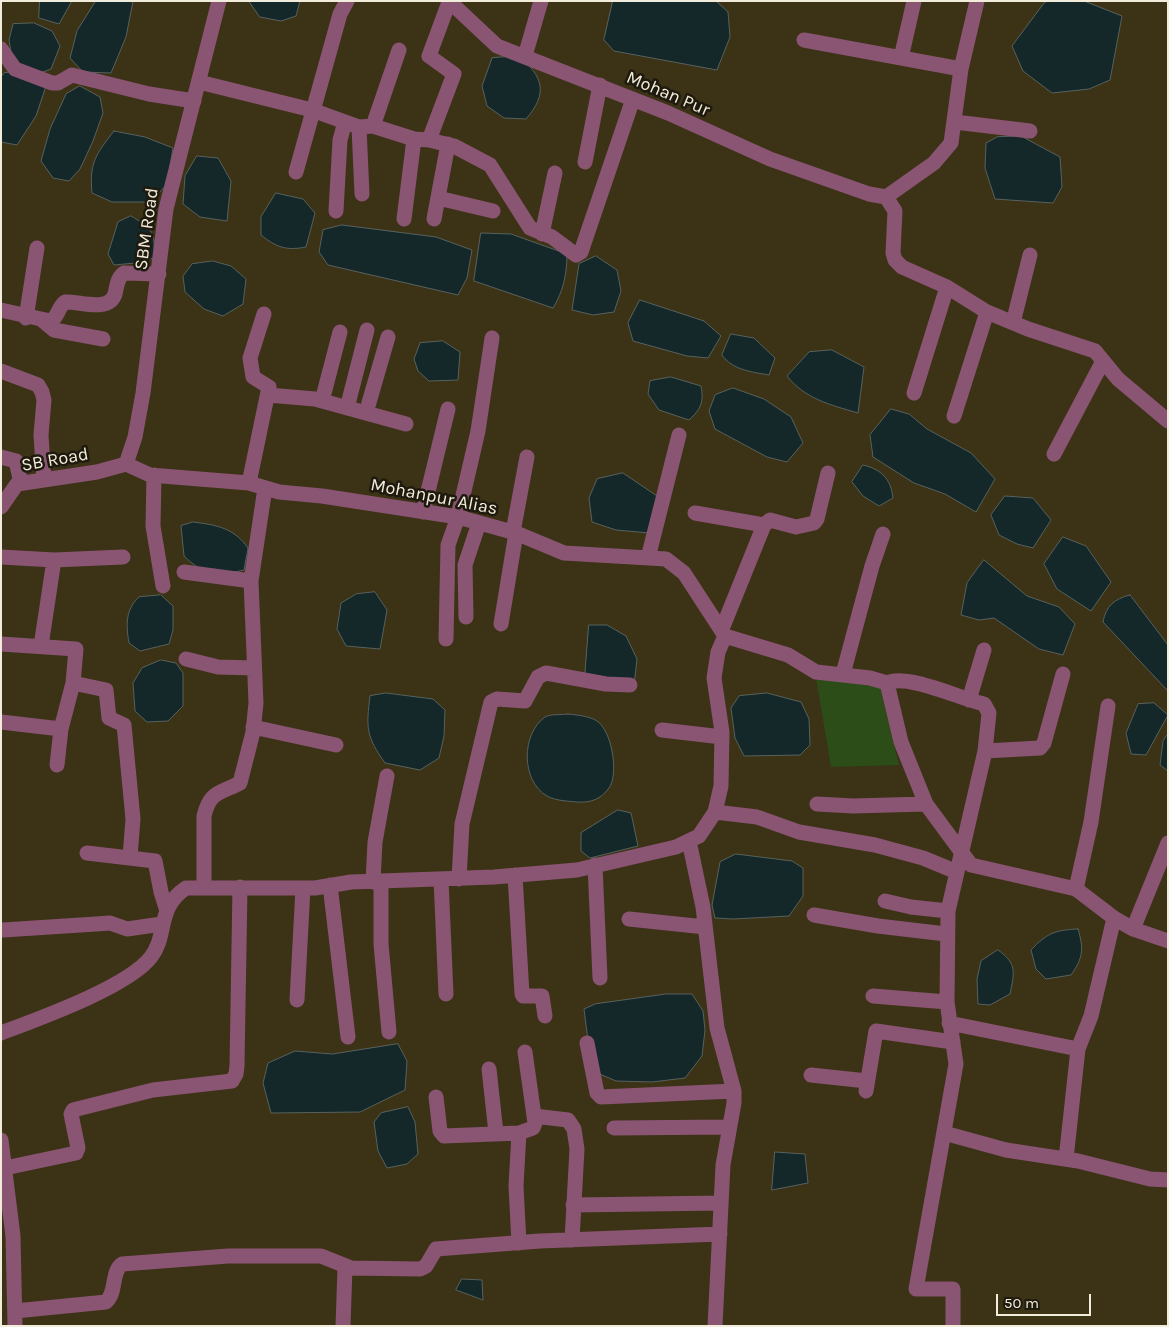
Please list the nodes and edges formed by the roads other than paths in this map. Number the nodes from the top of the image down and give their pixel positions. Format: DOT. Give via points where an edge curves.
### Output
graph roads {
  1 [pos="219,1"];
  2 [pos="347,1"];
  3 [pos="541,1"];
  4 [pos="914,1"];
  5 [pos="977,1"];
  6 [pos="449,2"];
  7 [pos="804,40"];
  8 [pos="399,50"];
  9 [pos="2,53"];
  10 [pos="526,56"];
  11 [pos="901,58"];
  12 [pos="961,69"];
  13 [pos="199,82"];
  14 [pos="600,86"];
  15 [pos="633,99"];
  16 [pos="194,101"];
  17 [pos="312,110"];
  18 [pos="955,122"];
  19 [pos="359,125"];
  20 [pos="1030,131"];
  21 [pos="414,139"];
  22 [pos="429,140"];
  23 [pos="448,144"];
  24 [pos="585,162"];
  25 [pos="296,172"];
  26 [pos="555,173"];
  27 [pos="362,194"];
  28 [pos="886,197"];
  29 [pos="438,198"];
  30 [pos="336,210"];
  31 [pos="493,211"];
  32 [pos="404,219"];
  33 [pos="434,219"];
  34 [pos="542,234"];
  35 [pos="37,248"];
  36 [pos="1030,255"];
  37 [pos="159,274"];
  38 [pos="947,287"];
  39 [pos="1,310"];
  40 [pos="987,312"];
  41 [pos="264,314"];
  42 [pos="26,318"];
  43 [pos="42,320"];
  44 [pos="1013,323"];
  45 [pos="367,330"];
  46 [pos="340,332"];
  47 [pos="388,337"];
  48 [pos="492,338"];
  49 [pos="103,339"];
  50 [pos="1103,360"];
  51 [pos="1,371"];
  52 [pos="914,394"];
  53 [pos="268,395"];
  54 [pos="322,401"];
  55 [pos="347,408"];
  56 [pos="448,409"];
  57 [pos="366,413"];
  58 [pos="954,416"];
  59 [pos="1168,422"];
  60 [pos="406,424"];
  61 [pos="679,435"];
  62 [pos="1054,454"];
  63 [pos="1,457"];
  64 [pos="527,457"];
  65 [pos="126,464"];
  66 [pos="828,473"];
  67 [pos="154,475"];
  68 [pos="44,480"];
  69 [pos="21,483"];
  70 [pos="249,483"];
  71 [pos="265,488"];
  72 [pos="1,507"];
  73 [pos="423,512"];
  74 [pos="695,513"];
  75 [pos="458,517"];
  76 [pos="479,523"];
  77 [pos="764,524"];
  78 [pos="514,532"];
  79 [pos="883,534"];
  80 [pos="1,557"];
  81 [pos="123,558"];
  82 [pos="648,558"];
  83 [pos="54,560"];
  84 [pos="184,572"];
  85 [pos="251,580"];
  86 [pos="163,586"];
  87 [pos="466,617"];
  88 [pos="501,624"];
  89 [pos="724,633"];
  90 [pos="446,639"];
  91 [pos="1,644"];
  92 [pos="41,646"];
  93 [pos="984,650"];
  94 [pos="186,659"];
  95 [pos="254,668"];
  96 [pos="843,674"];
  97 [pos="1063,674"];
  98 [pos="73,683"];
  99 [pos="887,683"];
  100 [pos="630,685"];
  101 [pos="969,700"];
  102 [pos="1108,706"];
  103 [pos="1,722"];
  104 [pos="254,727"];
  105 [pos="61,729"];
  106 [pos="662,730"];
  107 [pos="722,737"];
  108 [pos="336,745"];
  109 [pos="985,751"];
  110 [pos="57,765"];
  111 [pos="387,776"];
  112 [pos="817,804"];
  113 [pos="926,804"];
  114 [pos="716,812"];
  115 [pos="689,841"];
  116 [pos="1168,843"];
  117 [pos="87,853"];
  118 [pos="962,855"];
  119 [pos="130,857"];
  120 [pos="595,866"];
  121 [pos="957,872"];
  122 [pos="515,875"];
  123 [pos="459,878"];
  124 [pos="441,879"];
  125 [pos="377,881"];
  126 [pos="330,885"];
  127 [pos="204,888"];
  128 [pos="240,888"];
  129 [pos="302,888"];
  130 [pos="1076,889"];
  131 [pos="885,901"];
  132 [pos="948,911"];
  133 [pos="814,915"];
  134 [pos="164,918"];
  135 [pos="1114,918"];
  136 [pos="629,919"];
  137 [pos="705,927"];
  138 [pos="1133,929"];
  139 [pos="3,930"];
  140 [pos="946,934"];
  141 [pos="1168,941"];
  142 [pos="600,978"];
  143 [pos="446,994"];
  144 [pos="874,996"];
  145 [pos="297,1000"];
  146 [pos="947,1002"];
  147 [pos="545,1016"];
  148 [pos="949,1023"];
  149 [pos="389,1032"];
  150 [pos="1,1033"];
  151 [pos="348,1037"];
  152 [pos="953,1042"];
  153 [pos="587,1043"];
  154 [pos="1078,1049"];
  155 [pos="525,1052"];
  156 [pos="489,1069"];
  157 [pos="811,1074"];
  158 [pos="734,1091"];
  159 [pos="436,1097"];
  160 [pos="534,1116"];
  161 [pos="730,1127"];
  162 [pos="614,1128"];
  163 [pos="496,1133"];
  164 [pos="519,1133"];
  165 [pos="944,1133"];
  166 [pos="1,1140"];
  167 [pos="1066,1159"];
  168 [pos="5,1168"];
  169 [pos="1168,1180"];
  170 [pos="721,1204"];
  171 [pos="573,1205"];
  172 [pos="720,1234"];
  173 [pos="572,1240"];
  174 [pos="519,1243"];
  175 [pos="344,1267"];
  176 [pos="15,1319"];
  177 [pos="343,1326"];
  178 [pos="715,1326"];
  179 [pos="953,1326"];
  1 -- 13 [label="street, SBM Road"];
  2 -- 17 [label="street" via="340,14"];
  3 -- 10 [label="street"];
  4 -- 11 [label="street"];
  5 -- 12 [label="street"];
  6 -- 10 [label="street, Mohan Pur" via="498,46"];
  6 -- 22 [label="street" via="429,56 454,74"];
  7 -- 11 [label="street"];
  8 -- 19 [label="street"];
  9 -- 16 [label="street" via="15,69 52,84 72,75 149,94"];
  10 -- 14 [label="street, Mohan Pur"];
  11 -- 12 [label="street"];
  12 -- 18 [label="street"];
  13 -- 16 [label="street, SBM Road"];
  13 -- 17 [label="street"];
  14 -- 15 [label="street, Mohan Pur"];
  14 -- 24 [label="street"];
  15 -- 28 [label="street, Mohan Pur" via="770,159"];
  15 -- 34 [label="street" via="581,252 576,255 552,237"];
  16 -- 37 [label="street, SBM Road" via="166,209"];
  17 -- 19 [label="street"];
  17 -- 25 [label="street"];
  18 -- 20 [label="street"];
  18 -- 28 [label="street" via="951,143 934,163"];
  19 -- 21 [label="street"];
  19 -- 27 [label="street"];
  19 -- 30 [label="street" via="340,140"];
  21 -- 22 [label="street"];
  21 -- 32 [label="street"];
  22 -- 23 [label="street"];
  23 -- 29 [label="street"];
  23 -- 34 [label="street" via="490,165 530,228"];
  26 -- 34 [label="street"];
  28 -- 38 [label="street" via="895,210 895,260 906,270"];
  29 -- 31 [label="street"];
  29 -- 33 [label="street"];
  35 -- 42 [label="street"];
  36 -- 44 [label="street"];
  37 -- 43 [label="street" via="124,273 119,276 114,298 109,303 64,302 53,320"];
  37 -- 65 [label="street, SBM Road" via="136,438"];
  38 -- 40 [label="street"];
  38 -- 52 [label="street"];
  39 -- 42 [label="street"];
  40 -- 44 [label="street"];
  40 -- 58 [label="street"];
  41 -- 53 [label="street" via="250,358 254,378 269,388"];
  42 -- 43 [label="street"];
  43 -- 49 [label="street" via="54,330"];
  44 -- 50 [label="street" via="1095,352"];
  45 -- 55 [label="street"];
  46 -- 54 [label="street"];
  47 -- 57 [label="street"];
  48 -- 75 [label="street" via="478,431"];
  50 -- 59 [label="street" via="1118,379"];
  50 -- 62 [label="street"];
  51 -- 68 [label="street" via="38,385 42,392"];
  53 -- 54 [label="street"];
  53 -- 70 [label="street"];
  54 -- 55 [label="street"];
  55 -- 57 [label="street"];
  56 -- 73 [label="street"];
  57 -- 60 [label="street"];
  61 -- 82 [label="street"];
  63 -- 69 [label="street" via="16,461"];
  64 -- 78 [label="street"];
  65 -- 67 [label="street, Mohanpur Alias"];
  65 -- 68 [label="street, SB Road"];
  66 -- 77 [label="street" via="814,523 796,527 770,520"];
  67 -- 70 [label="street, Mohanpur Alias"];
  67 -- 86 [label="street" via="153,526"];
  68 -- 69 [label="street, SB Road"];
  69 -- 72 [label="street, SB Road"];
  70 -- 71 [label="street, Mohanpur Alias"];
  71 -- 73 [label="street, Mohanpur Alias"];
  71 -- 85 [label="street"];
  73 -- 75 [label="street, Mohanpur Alias"];
  74 -- 77 [label="street"];
  75 -- 76 [label="street, Mohanpur Alias"];
  75 -- 90 [label="street" via="448,545"];
  76 -- 78 [label="street, Mohanpur Alias"];
  76 -- 87 [label="street" via="465,565"];
  77 -- 89 [label="street"];
  78 -- 82 [label="street, Mohanpur Alias" via="564,553"];
  78 -- 88 [label="street"];
  79 -- 96 [label="street"];
  80 -- 83 [label="street"];
  81 -- 83 [label="street"];
  82 -- 89 [label="street, Mohanpur Alias" via="666,559 684,572"];
  83 -- 92 [label="street"];
  84 -- 85 [label="street"];
  85 -- 95 [label="street"];
  89 -- 96 [label="street" via="788,654 816,672"];
  89 -- 107 [label="street" via="714,678"];
  91 -- 92 [label="street"];
  92 -- 98 [label="street" via="76,649"];
  93 -- 101 [label="street"];
  94 -- 95 [label="street" via="218,667"];
  95 -- 104 [label="street"];
  96 -- 99 [label="street"];
  97 -- 109 [label="street" via="1040,748"];
  98 -- 105 [label="street"];
  98 -- 119 [label="street" via="106,690 109,718 124,726 133,819"];
  99 -- 101 [label="street" via="893,680 913,683"];
  99 -- 113 [label="street" via="900,742"];
  100 -- 123 [label="street" via="546,673 538,677 525,700 497,699 491,702 462,824"];
  101 -- 109 [label="street" via="988,707"];
  102 -- 130 [label="street" via="1092,822"];
  103 -- 105 [label="street"];
  104 -- 108 [label="street"];
  104 -- 127 [label="street" via="240,784 211,796 206,805"];
  105 -- 110 [label="street"];
  106 -- 107 [label="street"];
  107 -- 114 [label="street" via="721,786"];
  109 -- 118 [label="street"];
  111 -- 125 [label="street" via="376,842"];
  112 -- 113 [label="street"];
  113 -- 118 [label="street"];
  114 -- 115 [label="street" via="699,836"];
  114 -- 121 [label="street" via="757,817 799,832 875,845 923,858"];
  115 -- 120 [label="street"];
  115 -- 137 [label="street"];
  116 -- 138 [label="street"];
  117 -- 119 [label="street"];
  118 -- 121 [label="street"];
  118 -- 130 [label="street" via="971,865"];
  119 -- 134 [label="street" via="155,861"];
  120 -- 122 [label="street"];
  120 -- 142 [label="street"];
  121 -- 132 [label="street"];
  122 -- 123 [label="street"];
  122 -- 147 [label="street" via="522,994 542,996"];
  123 -- 124 [label="street"];
  124 -- 125 [label="street"];
  124 -- 143 [label="street"];
  125 -- 126 [label="street"];
  125 -- 149 [label="street"];
  126 -- 129 [label="street"];
  126 -- 151 [label="street"];
  127 -- 128 [label="street"];
  127 -- 134 [label="street" via="186,888 177,894"];
  128 -- 129 [label="street"];
  128 -- 168 [label="street" via="237,1066 232,1081 153,1090 73,1110 76,1153"];
  129 -- 145 [label="street"];
  130 -- 135 [label="street"];
  131 -- 132 [label="street"];
  132 -- 140 [label="street"];
  133 -- 140 [label="street"];
  134 -- 139 [label="street" via="127,929 110,923"];
  134 -- 150 [label="street" via="152,956 129,976 60,1010"];
  135 -- 138 [label="street"];
  135 -- 154 [label="street" via="1091,1016"];
  136 -- 137 [label="street"];
  137 -- 158 [label="street" via="717,1028"];
  138 -- 141 [label="street"];
  140 -- 146 [label="street"];
  144 -- 146 [label="street"];
  146 -- 148 [label="street"];
  148 -- 152 [label="street"];
  148 -- 154 [label="street"];
  152 -- 157 [label="street" via="876,1031 867,1086"];
  152 -- 165 [label="street" via="956,1064"];
  153 -- 158 [label="street" via="597,1093 601,1097"];
  154 -- 167 [label="street"];
  155 -- 160 [label="street"];
  156 -- 163 [label="street"];
  158 -- 161 [label="street"];
  159 -- 163 [label="street" via="441,1135"];
  160 -- 164 [label="street" via="534,1128"];
  160 -- 171 [label="street" via="568,1120 574,1129 577,1148"];
  161 -- 162 [label="street"];
  161 -- 170 [label="street" via="723,1165"];
  163 -- 164 [label="street"];
  164 -- 174 [label="street" via="516,1186"];
  165 -- 167 [label="street" via="1006,1150"];
  165 -- 179 [label="street" via="916,1289 953,1289"];
  166 -- 168 [label="street"];
  167 -- 169 [label="street" via="1134,1176"];
  168 -- 176 [label="street" via="13,1236"];
  170 -- 171 [label="street"];
  170 -- 172 [label="street"];
  171 -- 173 [label="street"];
  172 -- 173 [label="street"];
  172 -- 178 [label="street"];
  173 -- 174 [label="street"];
  174 -- 175 [label="street" via="436,1249 426,1266 420,1269"];
  175 -- 176 [label="street" via="322,1256 228,1256 122,1264 106,1302"];
  175 -- 177 [label="street"];
}
